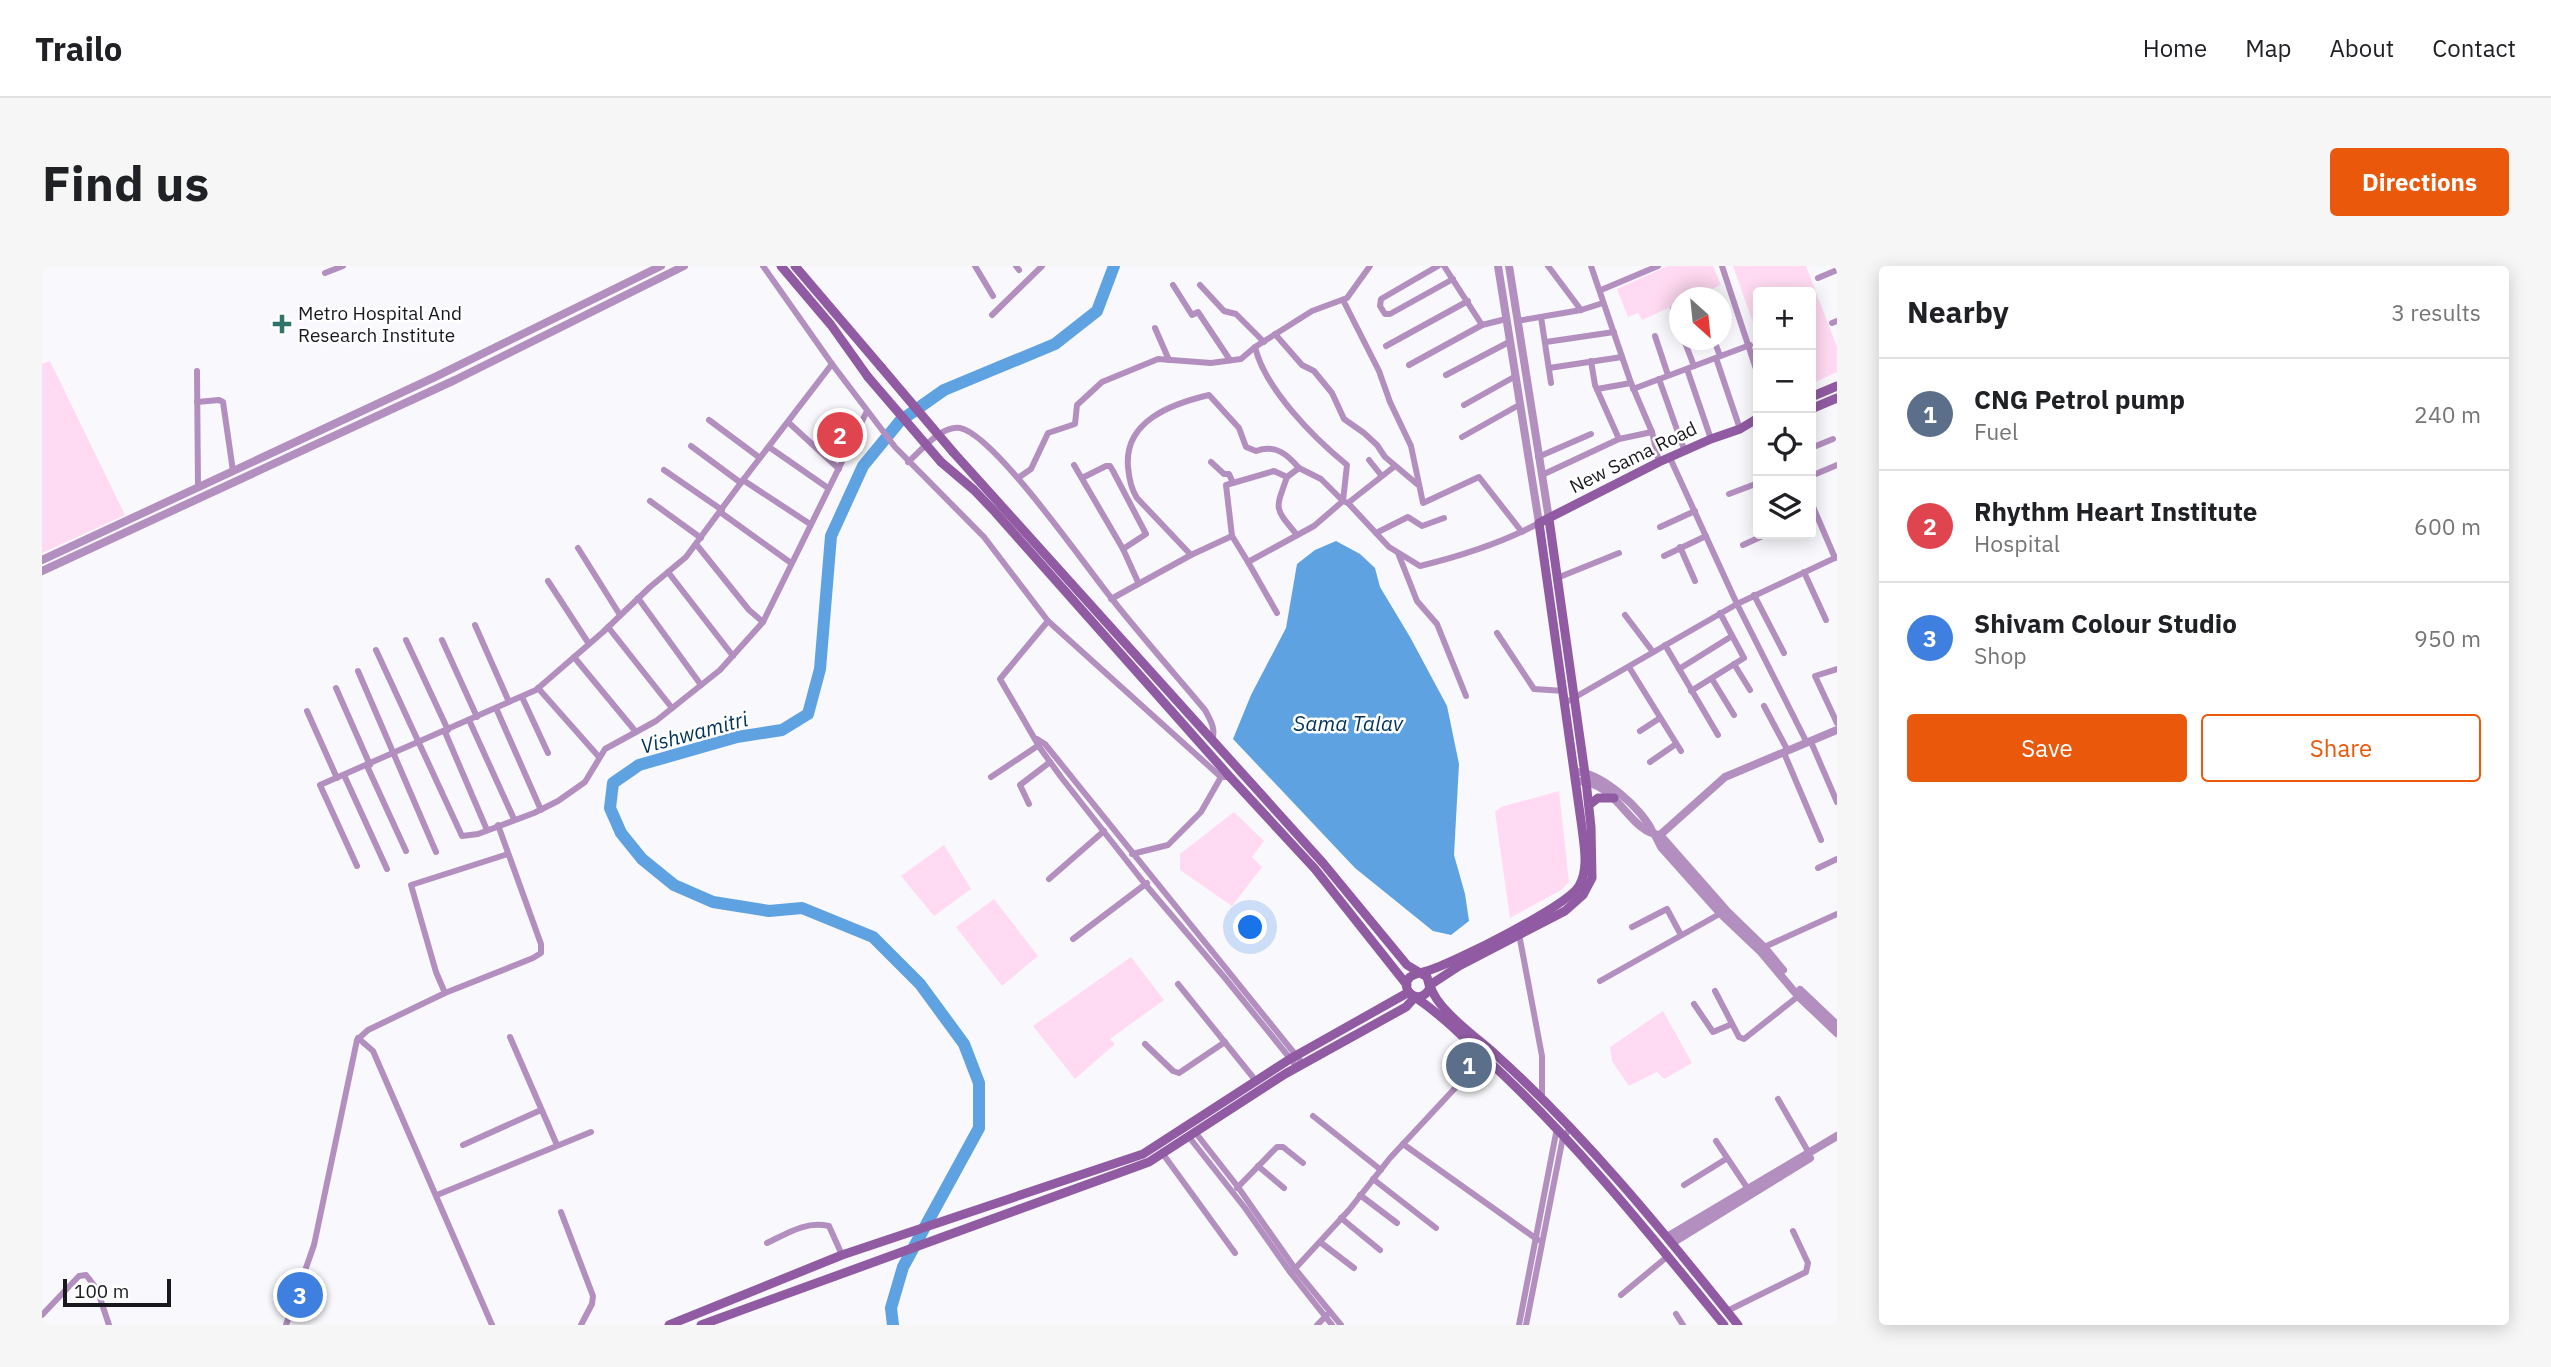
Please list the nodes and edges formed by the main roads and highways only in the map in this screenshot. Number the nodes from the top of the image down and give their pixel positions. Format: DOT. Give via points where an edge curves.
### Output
graph roads {
  1 [pos="781,266"];
  2 [pos="795,266"];
  3 [pos="1837,386"];
  4 [pos="1816,395"];
  5 [pos="1837,398"];
  6 [pos="1816,407"];
  7 [pos="1753,421"];
  8 [pos="1742,428"];
  9 [pos="1753,428"];
  10 [pos="1549,519"];
  11 [pos="1570,701"];
  12 [pos="1614,798"];
  13 [pos="1589,805"];
  14 [pos="1328,877"];
  15 [pos="1354,908"];
  16 [pos="1420,974"];
  17 [pos="1430,985"];
  18 [pos="1410,991"];
  19 [pos="1563,1129"];
  20 [pos="1193,1131"];
  21 [pos="1017,1196"];
  22 [pos="1020,1209"];
  23 [pos="669,1325"];
  24 [pos="701,1325"];
  25 [pos="1724,1325"];
  26 [pos="1738,1325"];
  1 -- 14 [label="main road, bridge" via="941,462 996,512 1225,777"];
  2 -- 14 [label="main road, bridge"];
  3 -- 4 [label="main road"];
  5 -- 6 [label="main road"];
  7 -- 8 [label="main road, New Sama Road"];
  8 -- 9 [label="main road, New Sama Road"];
  8 -- 10 [label="main road, New Sama Road" via="1659,462"];
  10 -- 11 [label="main road"];
  10 -- 11 [label="main road, New Sama Road" via="1539,523 1564,691"];
  11 -- 13 [label="main road"];
  11 -- 16 [label="main road" via="1585,866 1578,888 1551,909"];
  12 -- 13 [label="main road" via="1598,798"];
  13 -- 17 [label="main road" via="1593,866 1589,887 1565,911"];
  14 -- 15 [label="main road"];
  15 -- 16 [label="main road"];
  15 -- 18 [label="main road"];
  16 -- 17 [label="main road"];
  16 -- 18 [label="main road" via="1412,976"];
  17 -- 18 [label="main road" via="1426,995"];
  17 -- 19 [label="main road" via="1440,1004 1542,1100"];
  18 -- 19 [label="main road"];
  18 -- 20 [label="main road" via="1293,1057"];
  18 -- 20 [label="main road" via="1406,1007"];
  19 -- 25 [label="main road"];
  19 -- 26 [label="main road" via="1669,1240"];
  20 -- 21 [label="main road" via="1143,1154"];
  20 -- 22 [label="main road" via="1149,1162"];
  21 -- 22 [label="main road"];
  21 -- 23 [label="main road" via="842,1255"];
  22 -- 24 [label="main road"];
}
